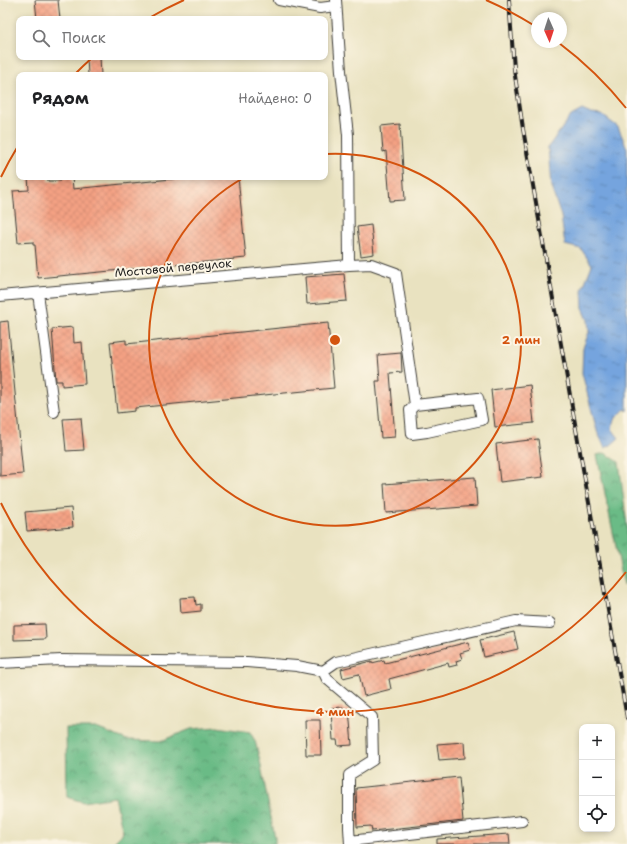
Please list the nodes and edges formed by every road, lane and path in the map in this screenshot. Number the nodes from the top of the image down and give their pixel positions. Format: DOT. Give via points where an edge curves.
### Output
graph roads {
  1 [pos="280,0"];
  2 [pos="336,3"];
  3 [pos="349,265"];
  4 [pos="38,293"];
  5 [pos="0,296"];
  6 [pos="415,405"];
  7 [pos="54,412"];
  8 [pos="550,623"];
  9 [pos="0,663"];
  10 [pos="322,671"];
  11 [pos="522,821"];
  12 [pos="350,843"];
  1 -- 2 [label="street" via="320,8"];
  2 -- 3 [label="street" via="348,135"];
  3 -- 4 [label="street, Мостовой переулок"];
  3 -- 6 [label="street, Мостовой переулок" via="371,264 396,273"];
  4 -- 5 [label="street, Мостовой переулок"];
  4 -- 7 [label="street"];
  6 -- 6 [label="street" via="410,410 412,434 482,420 478,398"];
  8 -- 10 [label="street" via="516,621 336,662"];
  9 -- 10 [label="street" via="61,660 247,662"];
  10 -- 12 [label="street" via="327,679 372,717 373,760 350,775"];
  11 -- 12 [label="street"];
}
